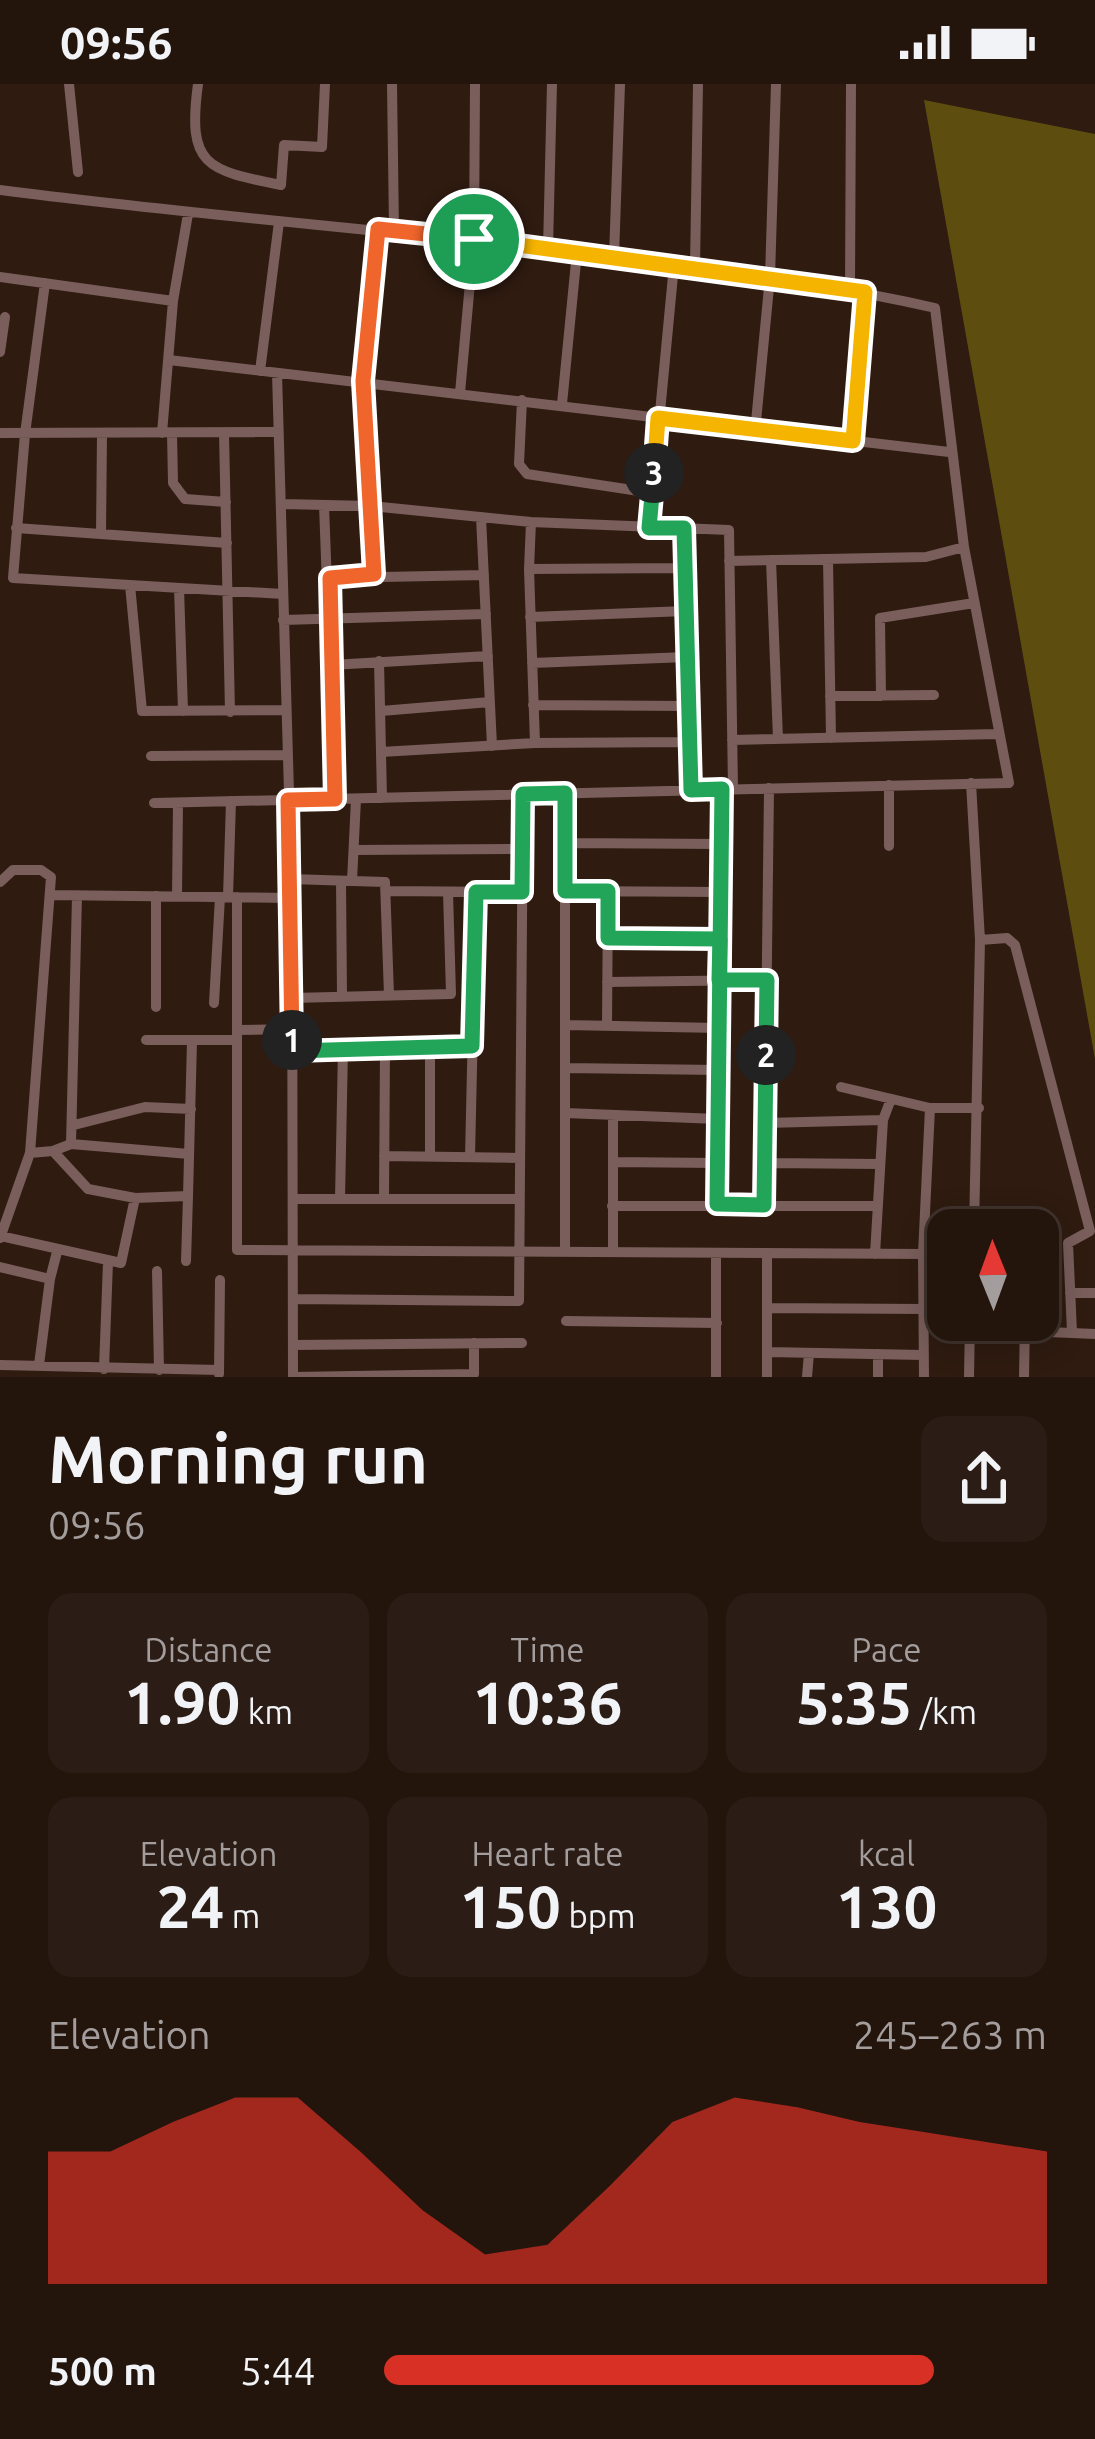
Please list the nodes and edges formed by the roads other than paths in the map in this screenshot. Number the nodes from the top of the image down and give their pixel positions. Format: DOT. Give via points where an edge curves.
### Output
graph roads {
  1 [pos="69,84"];
  2 [pos="198,84"];
  3 [pos="325,84"];
  4 [pos="392,84"];
  5 [pos="475,84"];
  6 [pos="552,84"];
  7 [pos="620,84"];
  8 [pos="698,84"];
  9 [pos="776,84"];
  10 [pos="850,84"];
  11 [pos="78,172"];
  12 [pos="0,190"];
  13 [pos="188,214"];
  14 [pos="278,222"];
  15 [pos="378,229"];
  16 [pos="394,230"];
  17 [pos="474,239"];
  18 [pos="548,248"];
  19 [pos="578,252"];
  20 [pos="614,257"];
  21 [pos="674,265"];
  22 [pos="694,267"];
  23 [pos="0,277"];
  24 [pos="770,278"];
  25 [pos="45,283"];
  26 [pos="850,288"];
  27 [pos="865,292"];
  28 [pos="173,301"];
  29 [pos="5,317"];
  30 [pos="0,352"];
  31 [pos="169,360"];
  32 [pos="260,371"];
  33 [pos="277,373"];
  34 [pos="363,381"];
  35 [pos="460,393"];
  36 [pos="522,400"];
  37 [pos="562,404"];
  38 [pos="658,418"];
  39 [pos="278,432"];
  40 [pos="755,432"];
  41 [pos="0,433"];
  42 [pos="167,433"];
  43 [pos="224,433"];
  44 [pos="25,434"];
  45 [pos="102,434"];
  46 [pos="853,441"];
  47 [pos="949,452"];
  48 [pos="652,493"];
  49 [pos="226,502"];
  50 [pos="282,504"];
  51 [pos="325,505"];
  52 [pos="371,506"];
  53 [pos="481,517"];
  54 [pos="531,522"];
  55 [pos="16,528"];
  56 [pos="649,528"];
  57 [pos="684,528"];
  58 [pos="101,534"];
  59 [pos="226,543"];
  60 [pos="964,547"];
  61 [pos="828,559"];
  62 [pos="771,560"];
  63 [pos="729,561"];
  64 [pos="685,568"];
  65 [pos="529,569"];
  66 [pos="374,574"];
  67 [pos="484,574"];
  68 [pos="330,578"];
  69 [pos="130,585"];
  70 [pos="179,588"];
  71 [pos="228,591"];
  72 [pos="283,594"];
  73 [pos="974,603"];
  74 [pos="686,610"];
  75 [pos="486,614"];
  76 [pos="530,617"];
  77 [pos="284,620"];
  78 [pos="330,621"];
  79 [pos="488,656"];
  80 [pos="687,657"];
  81 [pos="379,661"];
  82 [pos="532,663"];
  83 [pos="331,665"];
  84 [pos="934,695"];
  85 [pos="830,696"];
  86 [pos="881,696"];
  87 [pos="490,702"];
  88 [pos="533,705"];
  89 [pos="688,706"];
  90 [pos="286,710"];
  91 [pos="183,711"];
  92 [pos="381,711"];
  93 [pos="230,712"];
  94 [pos="997,734"];
  95 [pos="831,738"];
  96 [pos="778,739"];
  97 [pos="732,740"];
  98 [pos="689,742"];
  99 [pos="535,743"];
  100 [pos="492,746"];
  101 [pos="381,752"];
  102 [pos="287,755"];
  103 [pos="151,756"];
  104 [pos="971,783"];
  105 [pos="889,785"];
  106 [pos="770,788"];
  107 [pos="727,789"];
  108 [pos="691,790"];
  109 [pos="565,793"];
  110 [pos="523,794"];
  111 [pos="382,798"];
  112 [pos="335,799"];
  113 [pos="356,799"];
  114 [pos="288,800"];
  115 [pos="231,801"];
  116 [pos="178,802"];
  117 [pos="154,803"];
  118 [pos="565,843"];
  119 [pos="721,844"];
  120 [pos="889,846"];
  121 [pos="523,849"];
  122 [pos="354,850"];
  123 [pos="290,879"];
  124 [pos="346,881"];
  125 [pos="0,882"];
  126 [pos="386,891"];
  127 [pos="565,891"];
  128 [pos="608,891"];
  129 [pos="448,892"];
  130 [pos="476,892"];
  131 [pos="522,892"];
  132 [pos="720,892"];
  133 [pos="51,895"];
  134 [pos="77,896"];
  135 [pos="156,896"];
  136 [pos="177,896"];
  137 [pos="228,897"];
  138 [pos="292,898"];
  139 [pos="608,938"];
  140 [pos="720,939"];
  141 [pos="980,940"];
  142 [pos="719,980"];
  143 [pos="767,980"];
  144 [pos="607,982"];
  145 [pos="389,995"];
  146 [pos="341,997"];
  147 [pos="292,998"];
  148 [pos="214,1003"];
  149 [pos="156,1007"];
  150 [pos="565,1024"];
  151 [pos="607,1026"];
  152 [pos="719,1028"];
  153 [pos="292,1029"];
  154 [pos="237,1035"];
  155 [pos="146,1040"];
  156 [pos="192,1041"];
  157 [pos="472,1046"];
  158 [pos="430,1047"];
  159 [pos="385,1048"];
  160 [pos="343,1049"];
  161 [pos="292,1051"];
  162 [pos="565,1068"];
  163 [pos="718,1070"];
  164 [pos="841,1087"];
  165 [pos="891,1099"];
  166 [pos="930,1108"];
  167 [pos="979,1108"];
  168 [pos="191,1109"];
  169 [pos="565,1113"];
  170 [pos="613,1115"];
  171 [pos="718,1119"];
  172 [pos="884,1120"];
  173 [pos="765,1123"];
  174 [pos="74,1126"];
  175 [pos="71,1144"];
  176 [pos="53,1151"];
  177 [pos="30,1153"];
  178 [pos="189,1154"];
  179 [pos="384,1156"];
  180 [pos="430,1156"];
  181 [pos="470,1157"];
  182 [pos="520,1158"];
  183 [pos="613,1162"];
  184 [pos="717,1163"];
  185 [pos="765,1163"];
  186 [pos="880,1164"];
  187 [pos="188,1196"];
  188 [pos="135,1198"];
  189 [pos="293,1199"];
  190 [pos="340,1199"];
  191 [pos="384,1199"];
  192 [pos="520,1199"];
  193 [pos="717,1204"];
  194 [pos="612,1205"];
  195 [pos="764,1205"];
  196 [pos="876,1206"];
  197 [pos="975,1209"];
  198 [pos="0,1237"];
  199 [pos="293,1250"];
  200 [pos="519,1251"];
  201 [pos="57,1252"];
  202 [pos="565,1252"];
  203 [pos="613,1252"];
  204 [pos="716,1253"];
  205 [pos="767,1253"];
  206 [pos="875,1254"];
  207 [pos="923,1254"];
  208 [pos="927,1255"];
  209 [pos="186,1261"];
  210 [pos="108,1262"];
  211 [pos="0,1267"];
  212 [pos="157,1271"];
  213 [pos="50,1279"];
  214 [pos="220,1280"];
  215 [pos="1070,1293"];
  216 [pos="1095,1293"];
  217 [pos="293,1299"];
  218 [pos="767,1308"];
  219 [pos="923,1309"];
  220 [pos="566,1321"];
  221 [pos="717,1323"];
  222 [pos="1059,1330"];
  223 [pos="1072,1332"];
  224 [pos="1095,1334"];
  225 [pos="970,1341"];
  226 [pos="1025,1341"];
  227 [pos="474,1343"];
  228 [pos="522,1343"];
  229 [pos="293,1345"];
  230 [pos="767,1352"];
  231 [pos="809,1353"];
  232 [pos="878,1354"];
  233 [pos="923,1355"];
  234 [pos="0,1365"];
  235 [pos="39,1365"];
  236 [pos="104,1369"];
  237 [pos="160,1370"];
  238 [pos="219,1374"];
  239 [pos="293,1377"];
  240 [pos="716,1377"];
  241 [pos="767,1377"];
  242 [pos="807,1377"];
  243 [pos="878,1377"];
  244 [pos="924,1377"];
  245 [pos="969,1377"];
  246 [pos="1024,1377"];
  1 -- 11 [label="street"];
  2 -- 3 [label="street" via="194,139 212,164 280,185 284,145 322,147"];
  4 -- 16 [label="street"];
  5 -- 17 [label="street"];
  6 -- 18 [label="street"];
  7 -- 20 [label="street"];
  8 -- 22 [label="street"];
  9 -- 24 [label="street"];
  10 -- 26 [label="street"];
  12 -- 13 [label="street"];
  13 -- 14 [label="street"];
  13 -- 28 [label="street"];
  14 -- 15 [label="street"];
  14 -- 32 [label="street"];
  15 -- 16 [label="street"];
  15 -- 34 [label="street"];
  16 -- 17 [label="street"];
  17 -- 18 [label="street"];
  17 -- 35 [label="street"];
  18 -- 19 [label="street"];
  19 -- 20 [label="street"];
  19 -- 37 [label="street"];
  20 -- 21 [label="street"];
  21 -- 22 [label="street"];
  21 -- 38 [label="street"];
  22 -- 24 [label="street"];
  23 -- 25 [label="street"];
  24 -- 26 [label="street"];
  24 -- 40 [label="street"];
  25 -- 28 [label="street"];
  25 -- 44 [label="street"];
  26 -- 27 [label="street"];
  27 -- 46 [label="street"];
  27 -- 47 [label="street" via="935,308"];
  28 -- 31 [label="street"];
  29 -- 30 [label="street"];
  31 -- 32 [label="street"];
  31 -- 42 [label="street"];
  32 -- 33 [label="street"];
  33 -- 34 [label="street"];
  33 -- 39 [label="street"];
  34 -- 35 [label="street"];
  34 -- 52 [label="street"];
  35 -- 36 [label="street"];
  36 -- 37 [label="street"];
  36 -- 48 [label="street" via="519,464 526,474"];
  37 -- 38 [label="street"];
  38 -- 40 [label="street"];
  38 -- 48 [label="street"];
  39 -- 43 [label="street"];
  39 -- 50 [label="street"];
  40 -- 46 [label="street"];
  41 -- 44 [label="street"];
  42 -- 43 [label="street"];
  42 -- 45 [label="street"];
  42 -- 49 [label="street" via="173,483 185,499"];
  43 -- 49 [label="street"];
  44 -- 45 [label="street"];
  44 -- 55 [label="street"];
  45 -- 58 [label="street"];
  46 -- 47 [label="street"];
  47 -- 60 [label="street"];
  48 -- 56 [label="street"];
  49 -- 59 [label="street"];
  50 -- 51 [label="street"];
  50 -- 72 [label="street"];
  51 -- 52 [label="street"];
  51 -- 68 [label="street"];
  52 -- 53 [label="street"];
  52 -- 66 [label="street"];
  53 -- 54 [label="street"];
  53 -- 67 [label="street"];
  54 -- 56 [label="street"];
  54 -- 65 [label="street"];
  55 -- 58 [label="street"];
  55 -- 69 [label="street" via="13,578"];
  56 -- 57 [label="street"];
  57 -- 63 [label="street" via="728,530"];
  57 -- 64 [label="street"];
  58 -- 59 [label="street"];
  59 -- 71 [label="street"];
  60 -- 61 [label="street"];
  60 -- 73 [label="street"];
  61 -- 62 [label="street"];
  61 -- 85 [label="street"];
  62 -- 63 [label="street"];
  62 -- 96 [label="street"];
  63 -- 97 [label="street"];
  64 -- 65 [label="street"];
  64 -- 74 [label="street"];
  65 -- 76 [label="street"];
  66 -- 67 [label="street"];
  66 -- 68 [label="street"];
  67 -- 75 [label="street"];
  68 -- 78 [label="street"];
  69 -- 70 [label="street"];
  69 -- 91 [label="street" via="142,711"];
  70 -- 71 [label="street"];
  70 -- 91 [label="street"];
  71 -- 72 [label="street"];
  71 -- 93 [label="street"];
  72 -- 77 [label="street"];
  73 -- 86 [label="street" via="880,618"];
  73 -- 94 [label="street"];
  74 -- 76 [label="street"];
  74 -- 80 [label="street"];
  75 -- 78 [label="street"];
  75 -- 79 [label="street"];
  76 -- 82 [label="street"];
  77 -- 78 [label="street"];
  77 -- 90 [label="street"];
  78 -- 83 [label="street"];
  79 -- 81 [label="street"];
  79 -- 87 [label="street"];
  80 -- 82 [label="street"];
  80 -- 89 [label="street"];
  81 -- 83 [label="street"];
  81 -- 92 [label="street"];
  82 -- 88 [label="street"];
  83 -- 112 [label="street"];
  84 -- 86 [label="street"];
  85 -- 86 [label="street"];
  85 -- 95 [label="street"];
  87 -- 92 [label="street"];
  87 -- 100 [label="street"];
  88 -- 89 [label="street"];
  88 -- 99 [label="street"];
  89 -- 98 [label="street"];
  90 -- 93 [label="street"];
  90 -- 102 [label="street"];
  91 -- 93 [label="street"];
  92 -- 101 [label="street"];
  94 -- 95 [label="street"];
  94 -- 104 [label="street" via="1009,782"];
  95 -- 96 [label="street"];
  96 -- 97 [label="street"];
  97 -- 107 [label="street"];
  98 -- 99 [label="street"];
  98 -- 108 [label="street"];
  99 -- 100 [label="street"];
  100 -- 101 [label="street"];
  101 -- 111 [label="street"];
  102 -- 103 [label="street"];
  102 -- 114 [label="street"];
  104 -- 105 [label="street"];
  104 -- 141 [label="street"];
  105 -- 106 [label="street"];
  105 -- 120 [label="street"];
  106 -- 107 [label="street"];
  106 -- 143 [label="street"];
  107 -- 108 [label="street"];
  107 -- 119 [label="street"];
  108 -- 109 [label="street"];
  109 -- 110 [label="street"];
  109 -- 118 [label="street"];
  110 -- 111 [label="street"];
  110 -- 121 [label="street"];
  111 -- 113 [label="street"];
  112 -- 113 [label="street"];
  112 -- 114 [label="street"];
  113 -- 122 [label="street"];
  114 -- 115 [label="street"];
  114 -- 123 [label="street"];
  115 -- 116 [label="street"];
  115 -- 137 [label="street"];
  116 -- 117 [label="street"];
  116 -- 136 [label="street"];
  118 -- 119 [label="street"];
  118 -- 127 [label="street"];
  119 -- 132 [label="street"];
  121 -- 122 [label="street"];
  121 -- 131 [label="street"];
  122 -- 124 [label="street"];
  123 -- 124 [label="street"];
  123 -- 138 [label="street"];
  124 -- 126 [label="street" via="386,882"];
  124 -- 146 [label="street"];
  125 -- 133 [label="street" via="13,870 41,870 51,877"];
  126 -- 129 [label="street"];
  126 -- 145 [label="street"];
  127 -- 128 [label="street"];
  127 -- 150 [label="street"];
  128 -- 132 [label="street"];
  128 -- 139 [label="street"];
  129 -- 130 [label="street"];
  129 -- 145 [label="street" via="451,994"];
  130 -- 131 [label="street"];
  130 -- 157 [label="street"];
  131 -- 182 [label="street"];
  132 -- 140 [label="street"];
  133 -- 134 [label="street"];
  133 -- 177 [label="street"];
  134 -- 135 [label="street"];
  134 -- 174 [label="street"];
  135 -- 136 [label="street"];
  135 -- 149 [label="street"];
  136 -- 137 [label="street"];
  137 -- 138 [label="street"];
  137 -- 148 [label="street"];
  137 -- 154 [label="street"];
  138 -- 147 [label="street"];
  139 -- 140 [label="street"];
  139 -- 144 [label="street"];
  140 -- 142 [label="street"];
  141 -- 167 [label="street"];
  141 -- 215 [label="street" via="1015,945 1065,1132 1090,1231 1068,1244"];
  142 -- 143 [label="street"];
  142 -- 144 [label="street"];
  142 -- 152 [label="street"];
  143 -- 173 [label="street"];
  144 -- 151 [label="street"];
  145 -- 146 [label="street"];
  146 -- 147 [label="street"];
  147 -- 153 [label="street"];
  150 -- 151 [label="street"];
  150 -- 162 [label="street"];
  151 -- 152 [label="street"];
  152 -- 163 [label="street"];
  153 -- 154 [label="street"];
  153 -- 161 [label="street"];
  154 -- 156 [label="street"];
  154 -- 199 [label="street" via="237,1250"];
  155 -- 156 [label="street"];
  156 -- 168 [label="street"];
  157 -- 158 [label="street"];
  157 -- 181 [label="street"];
  158 -- 159 [label="street"];
  158 -- 180 [label="street"];
  159 -- 160 [label="street"];
  159 -- 179 [label="street"];
  160 -- 161 [label="street"];
  160 -- 190 [label="street"];
  161 -- 189 [label="street"];
  162 -- 163 [label="street"];
  162 -- 169 [label="street"];
  163 -- 171 [label="street"];
  164 -- 165 [label="street"];
  165 -- 166 [label="street"];
  165 -- 172 [label="street"];
  166 -- 167 [label="street"];
  166 -- 207 [label="street"];
  167 -- 197 [label="street"];
  168 -- 174 [label="street" via="146,1107"];
  168 -- 178 [label="street"];
  169 -- 170 [label="street"];
  169 -- 202 [label="street"];
  170 -- 171 [label="street"];
  170 -- 183 [label="street"];
  171 -- 184 [label="street"];
  172 -- 173 [label="street"];
  172 -- 186 [label="street"];
  173 -- 185 [label="street"];
  174 -- 175 [label="street"];
  175 -- 176 [label="street"];
  175 -- 178 [label="street"];
  176 -- 177 [label="street"];
  176 -- 188 [label="street" via="88,1190"];
  177 -- 198 [label="street"];
  178 -- 187 [label="street"];
  179 -- 180 [label="street"];
  179 -- 191 [label="street"];
  180 -- 181 [label="street"];
  181 -- 182 [label="street"];
  182 -- 192 [label="street"];
  183 -- 184 [label="street"];
  183 -- 194 [label="street"];
  184 -- 193 [label="street"];
  185 -- 186 [label="street"];
  185 -- 195 [label="street"];
  186 -- 196 [label="street"];
  187 -- 188 [label="street"];
  187 -- 209 [label="street"];
  188 -- 210 [label="street" via="122,1263"];
  189 -- 190 [label="street"];
  189 -- 199 [label="street"];
  190 -- 191 [label="street"];
  191 -- 192 [label="street"];
  192 -- 200 [label="street"];
  193 -- 194 [label="street"];
  193 -- 195 [label="street"];
  194 -- 203 [label="street"];
  195 -- 196 [label="street"];
  196 -- 206 [label="street"];
  198 -- 201 [label="street"];
  199 -- 200 [label="street"];
  199 -- 217 [label="street"];
  200 -- 202 [label="street"];
  200 -- 217 [label="street" via="518,1301"];
  201 -- 210 [label="street"];
  201 -- 213 [label="street"];
  202 -- 203 [label="street"];
  203 -- 204 [label="street"];
  204 -- 205 [label="street"];
  204 -- 221 [label="street"];
  205 -- 206 [label="street"];
  205 -- 218 [label="street"];
  206 -- 207 [label="street"];
  207 -- 208 [label="street"];
  207 -- 219 [label="street"];
  210 -- 236 [label="street"];
  211 -- 213 [label="street"];
  212 -- 237 [label="street"];
  213 -- 235 [label="street"];
  214 -- 238 [label="street"];
  215 -- 216 [label="street"];
  215 -- 223 [label="street"];
  217 -- 229 [label="street"];
  218 -- 219 [label="street"];
  218 -- 230 [label="street"];
  219 -- 233 [label="street"];
  220 -- 221 [label="street"];
  221 -- 240 [label="street"];
  222 -- 223 [label="street"];
  223 -- 224 [label="street"];
  225 -- 245 [label="street"];
  226 -- 246 [label="street"];
  227 -- 228 [label="street"];
  227 -- 229 [label="street"];
  227 -- 239 [label="street" via="474,1374"];
  229 -- 239 [label="street"];
  230 -- 231 [label="street"];
  230 -- 241 [label="street"];
  231 -- 232 [label="street"];
  231 -- 242 [label="street"];
  232 -- 233 [label="street"];
  232 -- 243 [label="street"];
  233 -- 244 [label="street"];
  234 -- 235 [label="street"];
  235 -- 236 [label="street"];
  236 -- 237 [label="street"];
  237 -- 238 [label="street"];
}
